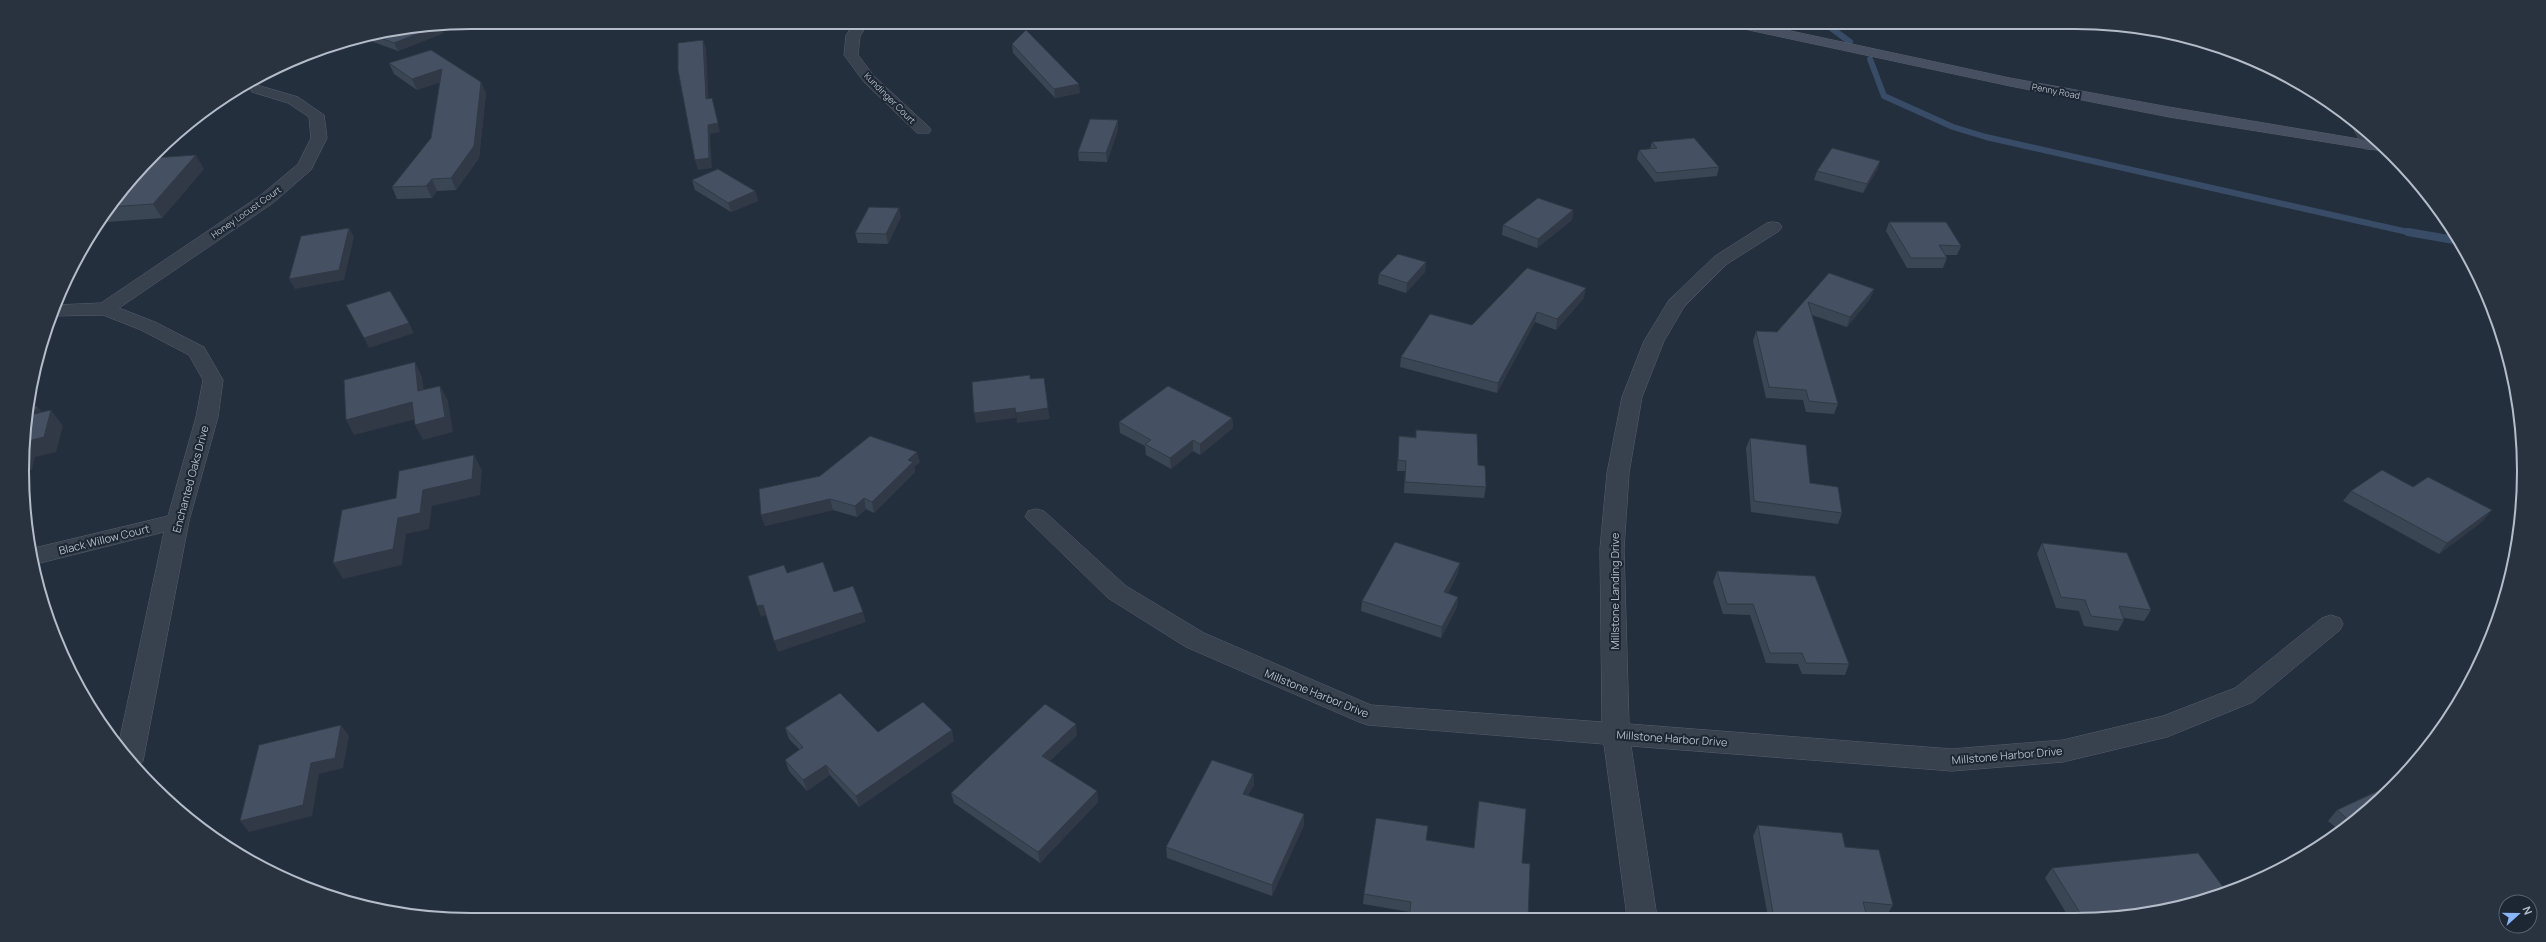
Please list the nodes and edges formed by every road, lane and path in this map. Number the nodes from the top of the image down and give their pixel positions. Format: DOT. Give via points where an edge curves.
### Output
graph roads {
  1 [pos="858,29"];
  2 [pos="1763,29"];
  3 [pos="257,89"];
  4 [pos="923,130"];
  5 [pos="2375,146"];
  6 [pos="1773,227"];
  7 [pos="105,309"];
  8 [pos="59,311"];
  9 [pos="1036,517"];
  10 [pos="178,521"];
  11 [pos="37,555"];
  12 [pos="2331,624"];
  13 [pos="1616,734"];
  14 [pos="131,752"];
  15 [pos="1641,913"];
  1 -- 4 [label="street, Kundinger Court" via="853,36 851,54 869,79"];
  2 -- 5 [label="street, Penny Road" via="2010,82"];
  3 -- 7 [label="street, Honey Locust Court" via="293,100 316,115 319,138 305,167 267,200"];
  6 -- 13 [label="street, Millstone Landing Drive" via="1721,260 1676,304 1654,341 1632,397 1618,473 1612,549"];
  7 -- 8 [label="street, Enchanted Oaks Drive"];
  7 -- 10 [label="street, Enchanted Oaks Drive" via="148,326 197,351 213,380 207,417"];
  9 -- 13 [label="street, Millstone Harbor Drive" via="1117,592 1195,640 1368,715"];
  10 -- 11 [label="street, Black Willow Court"];
  10 -- 14 [label="street, Enchanted Oaks Drive"];
  12 -- 13 [label="street, Millstone Harbor Drive" via="2244,695 2167,726 2063,751 1952,760"];
  13 -- 15 [label="street, Millstone Landing Drive"];
}
